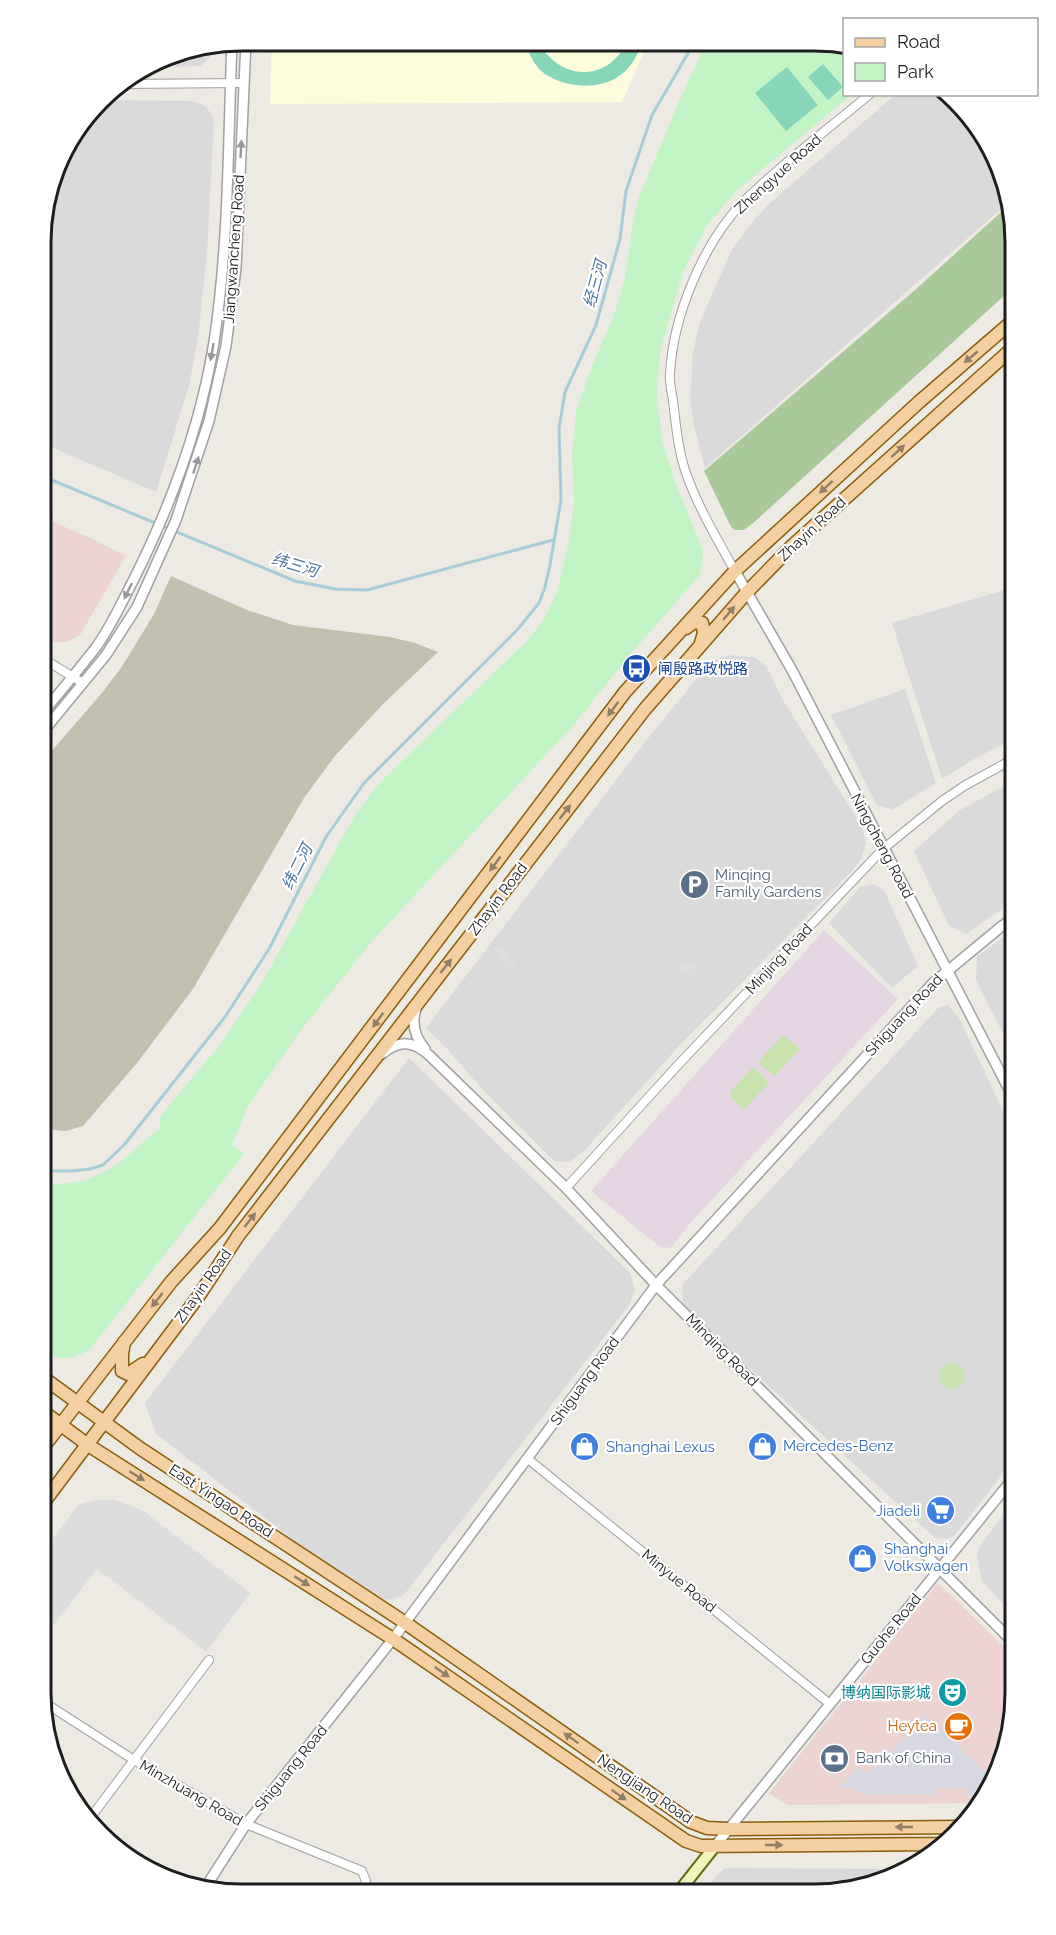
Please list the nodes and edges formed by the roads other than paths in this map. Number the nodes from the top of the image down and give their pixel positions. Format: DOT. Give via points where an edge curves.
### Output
graph roads {
  1 [pos="245,51"];
  2 [pos="232,52"];
  3 [pos="231,83"];
  4 [pos="244,83"];
  5 [pos="135,84"];
  6 [pos="868,96"];
  7 [pos="1005,328"];
  8 [pos="1005,356"];
  9 [pos="782,527"];
  10 [pos="804,536"];
  11 [pos="735,571"];
  12 [pos="748,591"];
  13 [pos="677,635"];
  14 [pos="696,652"];
  15 [pos="51,664"];
  16 [pos="71,676"];
  17 [pos="83,683"];
  18 [pos="51,702"];
  19 [pos="51,722"];
  20 [pos="1005,763"];
  21 [pos="883,849"];
  22 [pos="1005,924"];
  23 [pos="947,969"];
  24 [pos="421,999"];
  25 [pos="430,1056"];
  26 [pos="370,1066"];
  27 [pos="1005,1082"];
  28 [pos="566,1188"];
  29 [pos="656,1285"];
  30 [pos="124,1341"];
  31 [pos="155,1352"];
  32 [pos="51,1383"];
  33 [pos="77,1400"];
  34 [pos="51,1418"];
  35 [pos="105,1421"];
  36 [pos="60,1425"];
  37 [pos="51,1437"];
  38 [pos="88,1445"];
  39 [pos="528,1459"];
  40 [pos="1005,1488"];
  41 [pos="51,1492"];
  42 [pos="939,1569"];
  43 [pos="404,1622"];
  44 [pos="1005,1634"];
  45 [pos="393,1639"];
  46 [pos="209,1660"];
  47 [pos="830,1704"];
  48 [pos="52,1708"];
  49 [pos="134,1760"];
  50 [pos="94,1813"];
  51 [pos="246,1824"];
  52 [pos="950,1827"];
  53 [pos="728,1829"];
  54 [pos="931,1844"];
  55 [pos="716,1846"];
  56 [pos="210,1881"];
  57 [pos="366,1884"];
  58 [pos="684,1884"];
  1 -- 4 [label="street, Jiangwancheng Road"];
  2 -- 3 [label="street, Jiangwancheng Road"];
  3 -- 4 [label="street"];
  3 -- 5 [label="street"];
  3 -- 16 [label="street, Jiangwancheng Road, one-way" via="222,267 213,345 196,418 164,514 123,601 94,649"];
  17 -- 4 [label="street, Jiangwancheng Road, one-way" via="106,656 137,607 176,520 209,421 228,338 236,268"];
  6 -- 11 [label="street, Zhengyue Road" via="743,202 700,263 681,310 669,375 681,456 710,527"];
  7 -- 9 [label="main road, Zhayin Road, one-way"];
  10 -- 8 [label="main road, Zhayin Road, one-way"];
  9 -- 10 [label="main road" via="788,540"];
  9 -- 11 [label="main road, Zhayin Road"];
  10 -- 12 [label="main road, Zhayin Road"];
  11 -- 12 [label="street, Ningcheng Road"];
  11 -- 13 [label="main road, Zhayin Road"];
  14 -- 12 [label="main road, Zhayin Road, one-way"];
  12 -- 21 [label="street, Ningcheng Road"];
  13 -- 14 [label="main road" via="694,622 702,623 704,633"];
  13 -- 30 [label="main road, Zhayin Road, one-way" via="626,692 220,1228"];
  24 -- 14 [label="main road, Zhayin Road, one-way" via="645,709"];
  15 -- 16 [label="street"];
  16 -- 17 [label="street"];
  16 -- 18 [label="street, Jiangwancheng Road"];
  17 -- 19 [label="street, Jiangwancheng Road"];
  20 -- 21 [label="street, Minjing Road" via="942,801"];
  21 -- 23 [label="street, Ningcheng Road"];
  21 -- 28 [label="street, Minjing Road"];
  22 -- 23 [label="street, Shiguang Road"];
  23 -- 27 [label="street, Ningcheng Road"];
  23 -- 29 [label="street, Shiguang Road"];
  24 -- 25 [label="street, Minqing Road" via="414,1029"];
  24 -- 26 [label="main road, Zhayin Road"];
  25 -- 26 [label="street, Minqing Road" via="412,1043 403,1043 385,1051"];
  25 -- 28 [label="street, Minqing Road"];
  31 -- 26 [label="main road, Zhayin Road, one-way" via="238,1236"];
  28 -- 29 [label="street, Minqing Road"];
  29 -- 39 [label="street, Shiguang Road"];
  29 -- 42 [label="street, Minqing Road"];
  30 -- 31 [label="main road" via="124,1373 137,1369"];
  30 -- 33 [label="main road, Zhayin Road"];
  31 -- 35 [label="main road, Zhayin Road"];
  32 -- 33 [label="main road, East Yingao Road"];
  33 -- 35 [label="main road, East Yingao Road"];
  33 -- 36 [label="main road, Zhayin Road"];
  34 -- 36 [label="main road, East Yingao Road"];
  35 -- 38 [label="main road, Zhayin Road"];
  35 -- 43 [label="main road, East Yingao Road" via="141,1449"];
  36 -- 37 [label="main road, Zhayin Road"];
  36 -- 38 [label="main road, East Yingao Road"];
  38 -- 41 [label="main road, Zhayin Road"];
  38 -- 45 [label="main road, East Yingao Road, one-way"];
  39 -- 43 [label="street, Shiguang Road"];
  39 -- 47 [label="street, Minyue Road"];
  40 -- 42 [label="street, Guohe Road"];
  42 -- 44 [label="street, Minqing Road"];
  42 -- 47 [label="street, Guohe Road"];
  43 -- 45 [label="street, Shiguang Road"];
  53 -- 43 [label="main road, Nengjiang Road, one-way" via="691,1822"];
  45 -- 51 [label="street, Shiguang Road"];
  45 -- 55 [label="main road, Nengjiang Road, one-way" via="686,1841"];
  46 -- 49 [label="street"];
  47 -- 53 [label="street, Guohe Road"];
  48 -- 49 [label="street, Minzhuang Road"];
  49 -- 50 [label="street"];
  49 -- 51 [label="street, Minzhuang Road"];
  51 -- 56 [label="street, Shiguang Road"];
  51 -- 57 [label="street, Minzhuang Road" via="362,1871"];
  52 -- 53 [label="main road, Nengjiang Road, one-way"];
  53 -- 55 [label="street, Guohe Road"];
  55 -- 54 [label="main road, Nengjiang Road, one-way"];
  55 -- 58 [label="main road, Guohe Road"];
}
